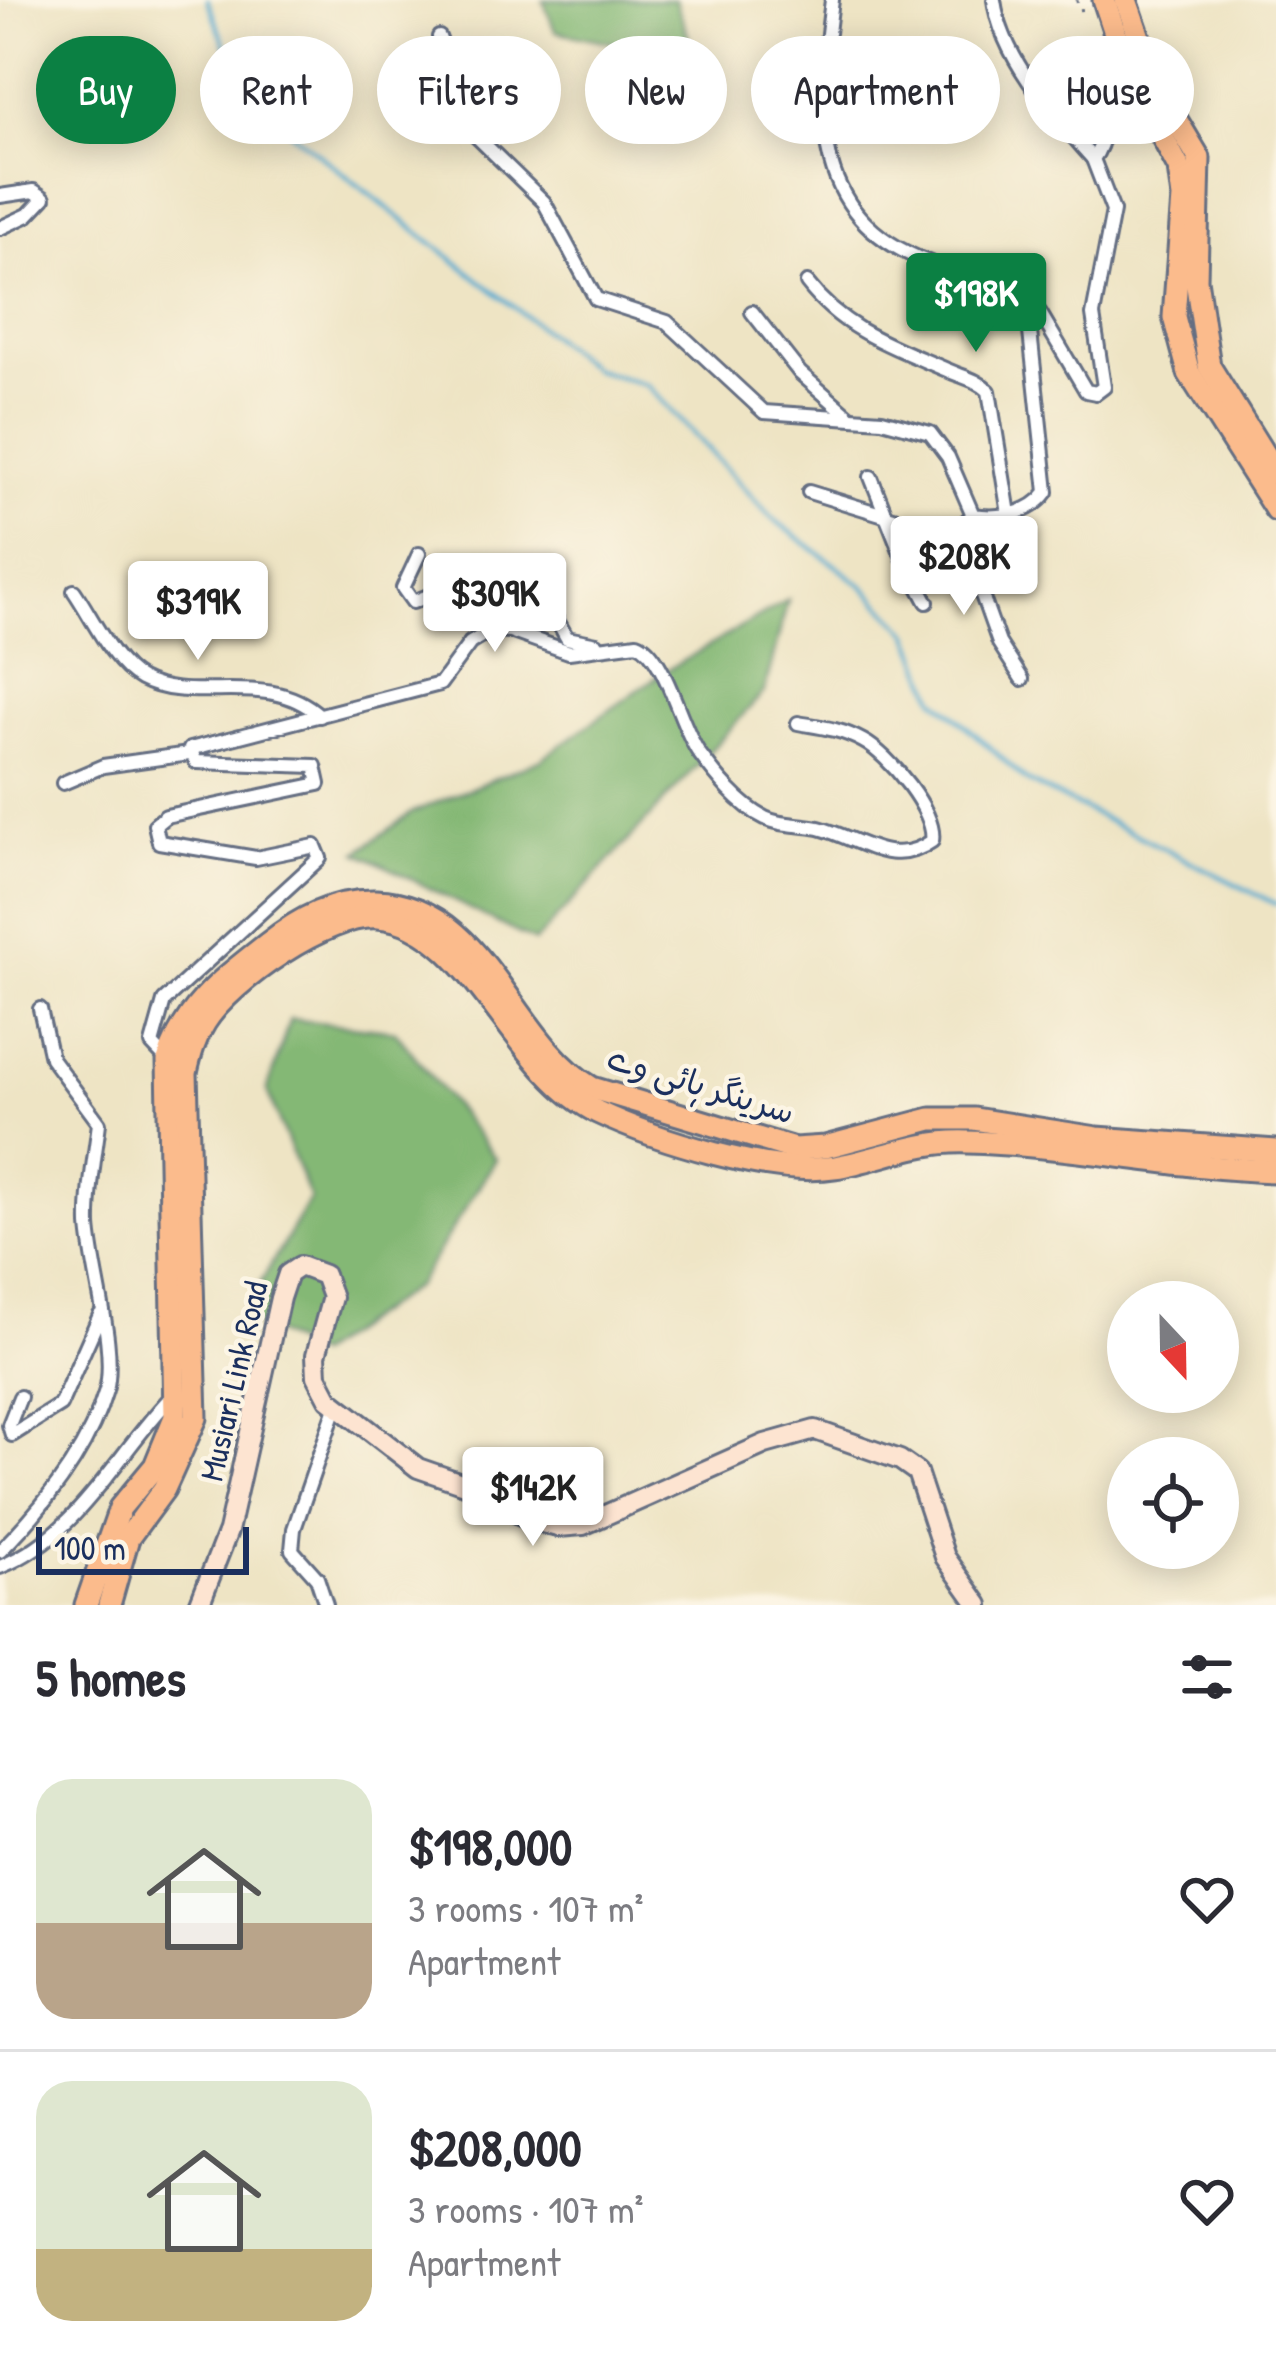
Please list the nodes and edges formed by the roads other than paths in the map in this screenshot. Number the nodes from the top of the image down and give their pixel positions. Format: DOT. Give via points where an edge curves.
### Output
graph roads {
  1 [pos="832,0"];
  2 [pos="994,0"];
  3 [pos="1104,0"];
  4 [pos="1132,6"];
  5 [pos="1113,36"];
  6 [pos="484,144"];
  7 [pos="1102,144"];
  8 [pos="1167,144"];
  9 [pos="1094,159"];
  10 [pos="0,196"];
  11 [pos="0,228"];
  12 [pos="807,283"];
  13 [pos="1032,310"];
  14 [pos="752,312"];
  15 [pos="850,417"];
  16 [pos="1276,474"];
  17 [pos="871,477"];
  18 [pos="809,491"];
  19 [pos="1276,510"];
  20 [pos="1010,514"];
  21 [pos="973,515"];
  22 [pos="884,516"];
  23 [pos="958,528"];
  24 [pos="419,554"];
  25 [pos="74,591"];
  26 [pos="927,602"];
  27 [pos="604,646"];
  28 [pos="1022,679"];
  29 [pos="320,716"];
  30 [pos="798,723"];
  31 [pos="189,754"];
  32 [pos="63,783"];
  33 [pos="40,1009"];
  34 [pos="168,1061"];
  35 [pos="1276,1151"];
  36 [pos="1276,1171"];
  37 [pos="100,1316"];
  38 [pos="175,1394"];
  39 [pos="20,1397"];
  40 [pos="337,1404"];
  41 [pos="0,1551"];
  42 [pos="0,1568"];
  43 [pos="86,1605"];
  44 [pos="109,1605"];
  45 [pos="199,1605"];
  46 [pos="326,1605"];
  47 [pos="979,1605"];
  1 -- 13 [label="street" via="824,117 842,200 931,264 1012,289"];
  2 -- 9 [label="street" via="1030,80"];
  3 -- 5 [label="highway"];
  4 -- 16 [label="highway" via="1156,86 1199,158 1196,279 1209,366"];
  6 -- 15 [label="street" via="544,202 596,299 667,322 764,412"];
  7 -- 9 [label="street"];
  8 -- 19 [label="highway" via="1183,198 1174,317 1189,373"];
  9 -- 13 [label="street" via="1112,211 1093,315 1100,392 1086,391"];
  10 -- 11 [label="street" via="34,191 44,198"];
  12 -- 20 [label="street" via="876,343 913,352 989,391"];
  13 -- 20 [label="street" via="1024,320 1049,482 1042,500"];
  14 -- 15 [label="street" via="790,362"];
  15 -- 21 [label="street" via="930,434"];
  17 -- 22 [label="street"];
  18 -- 22 [label="street"];
  20 -- 21 [label="street"];
  21 -- 23 [label="street"];
  22 -- 23 [label="street"];
  22 -- 26 [label="street"];
  23 -- 28 [label="street" via="999,643"];
  24 -- 27 [label="street" via="404,588 413,602 526,566 567,638"];
  25 -- 29 [label="street" via="138,678 170,688 263,692"];
  27 -- 29 [label="street" via="569,652 490,630 440,684"];
  27 -- 30 [label="street" via="637,644 652,652 696,749 765,818 890,854 932,841 928,817 877,749"];
  29 -- 31 [label="street" via="234,734"];
  31 -- 32 [label="street" via="103,766"];
  31 -- 34 [label="street" via="196,761 315,766 319,784 166,815 155,825 159,842 256,858 314,846 320,858 164,1001 152,1044"];
  33 -- 37 [label="street" via="51,1058 99,1123 89,1221"];
  34 -- 35 [label="highway, سرینگر ہائی وے" via="193,1008 293,924 356,901 388,902 446,924 570,1075 769,1145 825,1147 892,1126 974,1119"];
  34 -- 38 [label="highway, سرینگر ہائی وے"];
  36 -- 44 [label="highway, سرینگر ہائی وے" via="971,1142 930,1142 830,1168 746,1159 657,1134 568,1094 422,929 380,916 318,930 218,1004 193,1044 186,1073 196,1418 164,1489 128,1538"];
  37 -- 39 [label="street" via="60,1406 12,1435"];
  37 -- 41 [label="street" via="107,1387 49,1500"];
  38 -- 42 [label="street" via="61,1529"];
  38 -- 43 [label="highway, سرینگر ہائی وے" via="168,1442 120,1508"];
  40 -- 45 [label="main road, Musiari Link Road" via="317,1376 316,1355 332,1297 324,1275 300,1267 288,1274 280,1298 228,1531"];
  40 -- 46 [label="street" via="292,1550 317,1578"];
  40 -- 47 [label="main road" via="418,1468 558,1527 625,1511 764,1444 815,1430 917,1472 945,1557"];
}
